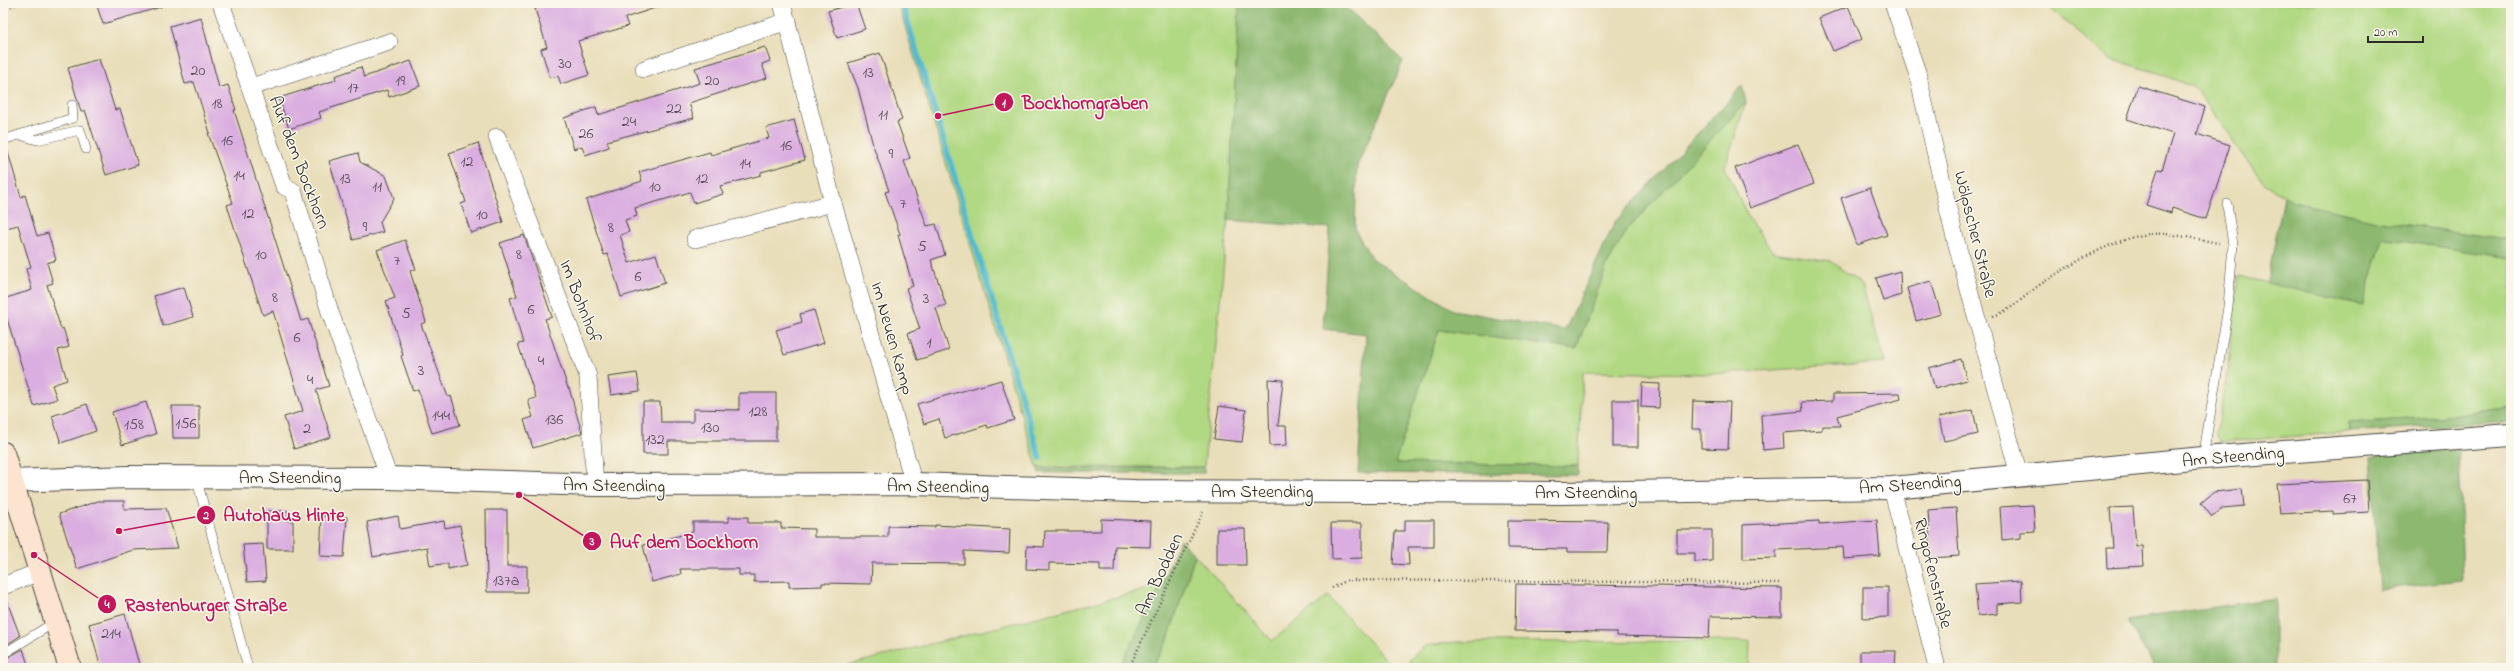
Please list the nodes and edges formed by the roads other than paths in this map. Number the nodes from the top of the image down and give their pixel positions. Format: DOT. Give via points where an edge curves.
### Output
graph roads {
  1 [pos="221,3"];
  2 [pos="782,3"];
  3 [pos="1894,3"];
  4 [pos="788,21"];
  5 [pos="389,42"];
  6 [pos="644,69"];
  7 [pos="251,87"];
  8 [pos="72,105"];
  9 [pos="20,135"];
  10 [pos="497,137"];
  11 [pos="3,140"];
  12 [pos="86,149"];
  13 [pos="833,203"];
  14 [pos="2227,204"];
  15 [pos="695,239"];
  16 [pos="2511,435"];
  17 [pos="3,453"];
  18 [pos="2203,458"];
  19 [pos="2019,475"];
  20 [pos="196,477"];
  21 [pos="388,478"];
  22 [pos="11,481"];
  23 [pos="914,484"];
  24 [pos="595,486"];
  25 [pos="1892,488"];
  26 [pos="39,572"];
  27 [pos="3,586"];
  28 [pos="56,622"];
  29 [pos="3,654"];
  30 [pos="70,668"];
  31 [pos="248,668"];
  32 [pos="1937,668"];
  1 -- 7 [label="street, Auf dem Bockhorn"];
  2 -- 4 [label="street, Im Neuen Kamp"];
  3 -- 19 [label="street, Wölpscher Straße" via="1917,72 1953,230"];
  4 -- 6 [label="street"];
  4 -- 13 [label="street, Im Neuen Kamp"];
  5 -- 7 [label="street, Auf dem Bockhorn"];
  7 -- 21 [label="street, Auf dem Bockhorn" via="284,186 293,191 330,312"];
  8 -- 9 [label="lane" via="73,118 28,130"];
  9 -- 11 [label="lane"];
  9 -- 12 [label="lane" via="37,140 80,130"];
  10 -- 24 [label="street, Im Bohnhof" via="588,376"];
  13 -- 15 [label="street"];
  13 -- 23 [label="street, Im Neuen Kamp"];
  14 -- 18 [label="lane" via="2233,245 2228,307"];
  16 -- 18 [label="street, Am Steending"];
  17 -- 22 [label="main road"];
  18 -- 19 [label="street, Am Steending"];
  19 -- 25 [label="street, Am Steending"];
  20 -- 21 [label="street, Am Steending"];
  20 -- 22 [label="street, Am Steending"];
  20 -- 31 [label="lane"];
  21 -- 24 [label="street, Am Steending"];
  22 -- 26 [label="main road"];
  23 -- 24 [label="street, Am Steending"];
  23 -- 25 [label="street, Am Steending" via="1064,490 1562,493"];
  25 -- 32 [label="street, Ringofenstraße"];
  26 -- 27 [label="street"];
  26 -- 28 [label="main road"];
  28 -- 29 [label="lane"];
  28 -- 30 [label="main road"];
}
